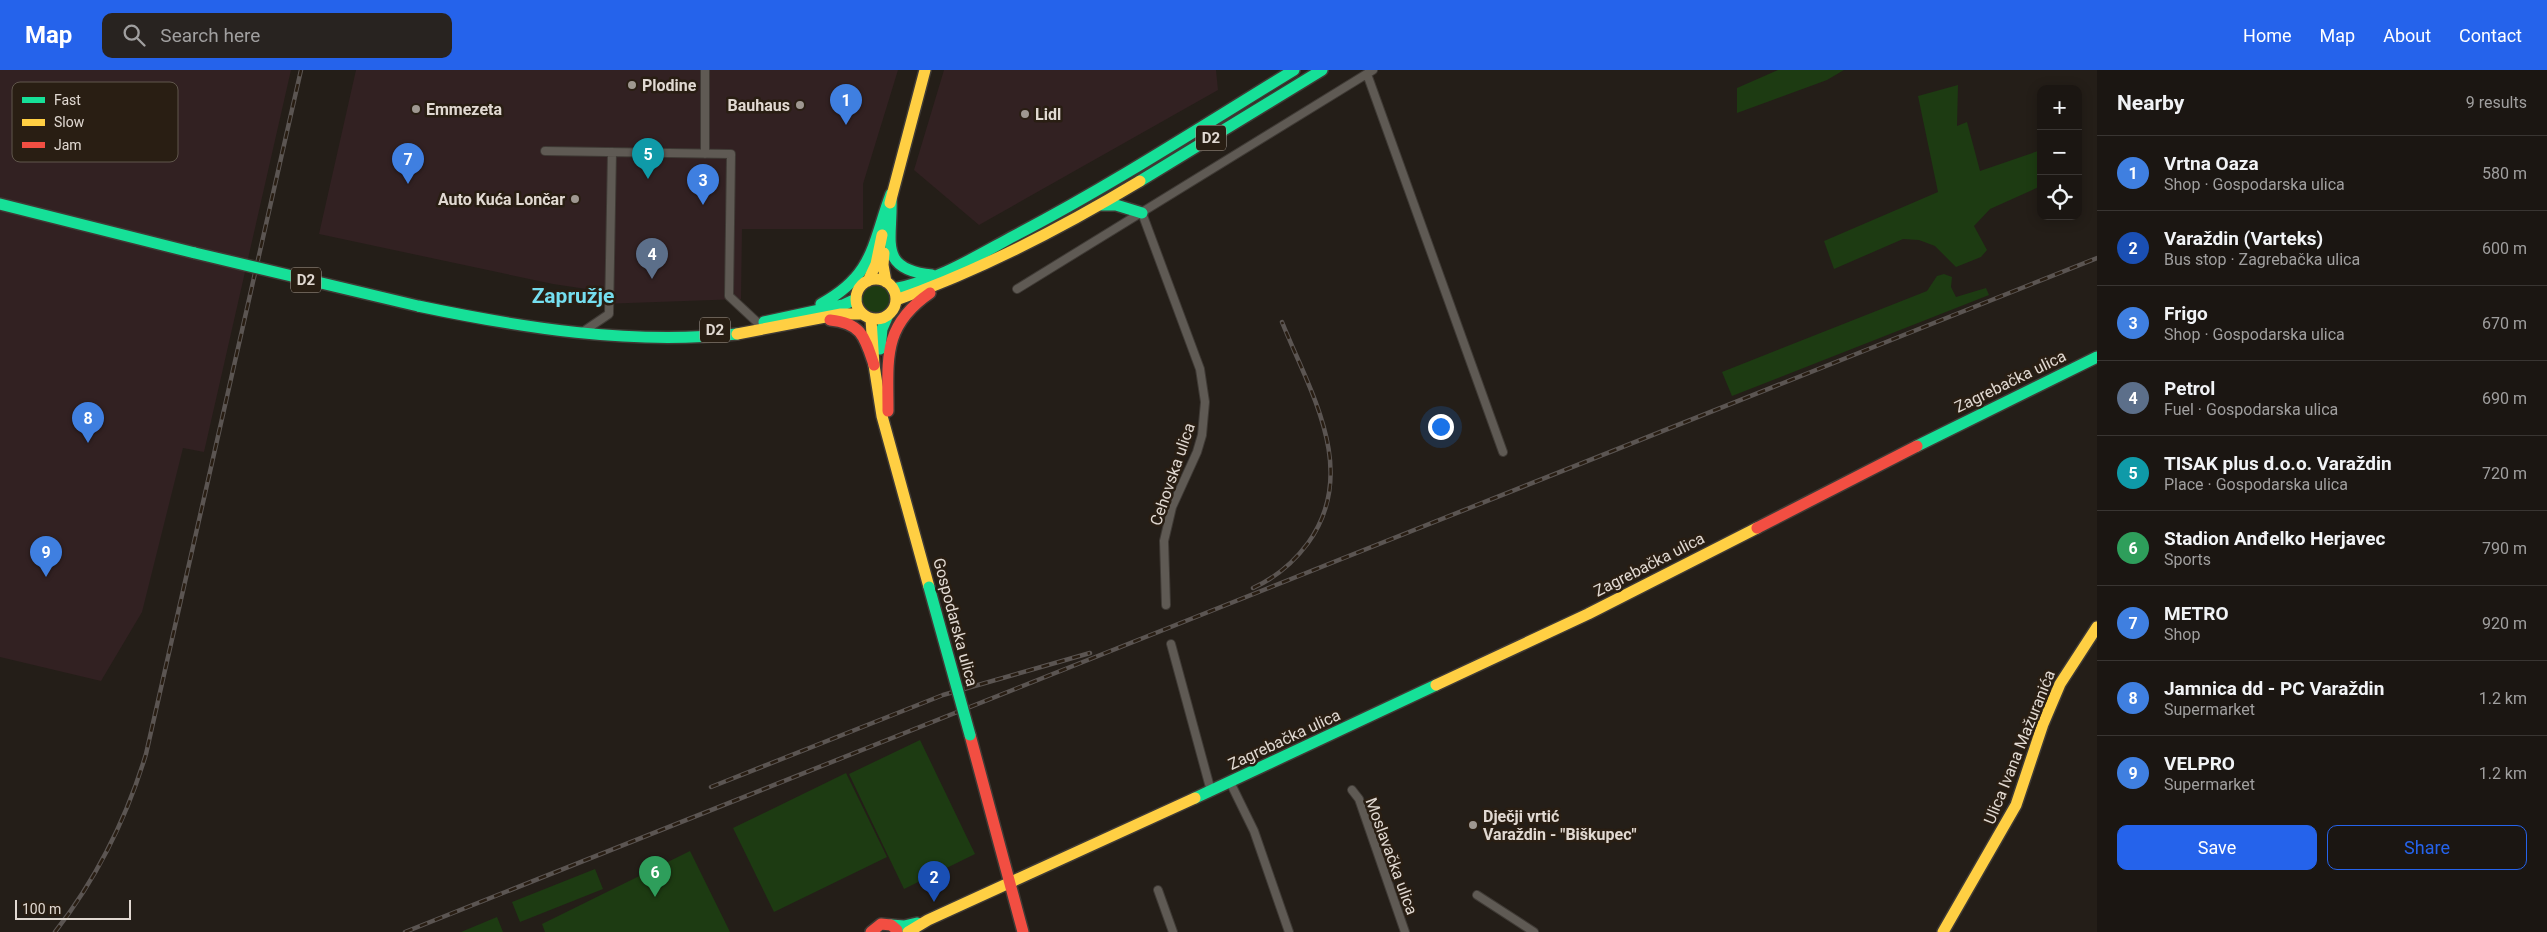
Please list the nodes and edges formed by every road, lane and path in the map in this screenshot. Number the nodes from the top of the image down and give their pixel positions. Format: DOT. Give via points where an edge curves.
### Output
graph roads {
  1 [pos="705,70"];
  2 [pos="919,70"];
  3 [pos="926,70"];
  4 [pos="933,70"];
  5 [pos="1294,70"];
  6 [pos="1322,70"];
  7 [pos="1370,72"];
  8 [pos="920,96"];
  9 [pos="545,152"];
  10 [pos="612,152"];
  11 [pos="705,154"];
  12 [pos="891,194"];
  13 [pos="0,204"];
  14 [pos="1099,206"];
  15 [pos="1142,213"];
  16 [pos="886,218"];
  17 [pos="939,280"];
  18 [pos="868,281"];
  19 [pos="892,290"];
  20 [pos="1017,290"];
  21 [pos="856,299"];
  22 [pos="804,314"];
  23 [pos="888,315"];
  24 [pos="866,316"];
  25 [pos="815,320"];
  26 [pos="758,323"];
  27 [pos="577,335"];
  28 [pos="672,337"];
  29 [pos="2097,357"];
  30 [pos="874,365"];
  31 [pos="888,410"];
  32 [pos="888,436"];
  33 [pos="1504,452"];
  34 [pos="1166,605"];
  35 [pos="2097,628"];
  36 [pos="1171,644"];
  37 [pos="1230,782"];
  38 [pos="1352,790"];
  39 [pos="1211,791"];
  40 [pos="1010,884"];
  41 [pos="1158,890"];
  42 [pos="1477,895"];
  43 [pos="928,920"];
  44 [pos="895,929"];
  45 [pos="871,932"];
  46 [pos="908,932"];
  47 [pos="1023,932"];
  48 [pos="1173,932"];
  49 [pos="1289,932"];
  50 [pos="1405,932"];
  51 [pos="1534,932"];
  52 [pos="1943,932"];
  1 -- 11 [label="street"];
  2 -- 8 [label="main road"];
  3 -- 8 [label="main road"];
  4 -- 8 [label="main road"];
  5 -- 17 [label="main road, D2"];
  6 -- 14 [label="main road, D2"];
  7 -- 15 [label="street"];
  7 -- 33 [label="street"];
  8 -- 12 [label="main road"];
  9 -- 10 [label="street"];
  10 -- 11 [label="street"];
  10 -- 27 [label="street" via="609,314"];
  11 -- 26 [label="street" via="731,154 729,296"];
  12 -- 16 [label="main road"];
  12 -- 17 [label="main road" via="894,216 890,246 895,262 911,273"];
  12 -- 22 [label="main road" via="881,218 874,250 856,282 839,296"];
  13 -- 27 [label="main road, D2, bridge" via="418,306"];
  14 -- 15 [label="main road" via="1116,205"];
  14 -- 17 [label="main road, D2" via="1003,257"];
  15 -- 20 [label="street"];
  15 -- 34 [label="street, Cehovska ulica" via="1200,369 1205,402 1202,435 1172,507 1164,541"];
  16 -- 18 [label="main road" via="876,264"];
  16 -- 19 [label="main road" via="883,265"];
  17 -- 19 [label="main road, D2"];
  17 -- 31 [label="main road" via="911,307 892,338 888,359"];
  18 -- 19 [label="main road, D2" via="874,279"];
  18 -- 21 [label="main road" via="859,288"];
  19 -- 23 [label="main road"];
  21 -- 22 [label="main road, D2"];
  21 -- 24 [label="main road"];
  22 -- 26 [label="main road, D2"];
  23 -- 24 [label="main road, D2"];
  23 -- 31 [label="main road" via="880,345"];
  24 -- 25 [label="main road, D2" via="845,313"];
  24 -- 30 [label="main road, Gospodarska ulica"];
  25 -- 28 [label="main road, D2" via="732,335"];
  25 -- 30 [label="main road" via="841,320 856,326 863,335"];
  26 -- 28 [label="main road, D2"];
  27 -- 28 [label="main road, D2"];
  29 -- 37 [label="main road, Zagrebačka ulica" via="1588,614"];
  30 -- 32 [label="main road, Gospodarska ulica"];
  31 -- 32 [label="main road"];
  32 -- 40 [label="main road, Gospodarska ulica, bridge"];
  35 -- 52 [label="main road, Ulica Ivana Mažuranića" via="2060,684 2016,804"];
  36 -- 39 [label="street, Zagrebačka ulica"];
  37 -- 39 [label="main road, Zagrebačka ulica"];
  37 -- 49 [label="street" via="1254,831"];
  38 -- 50 [label="street, Moslavačka ulica" via="1359,798"];
  39 -- 40 [label="main road, Zagrebačka ulica"];
  40 -- 43 [label="main road, Zagrebačka ulica"];
  40 -- 47 [label="main road, Gospodarska ulica"];
  41 -- 48 [label="street"];
  42 -- 51 [label="street"];
  43 -- 44 [label="main road, Zagrebačka ulica"];
  43 -- 46 [label="main road, Zagrebačka ulica"];
  44 -- 45 [label="main road, Zagrebačka ulica" via="877,926"];
}
